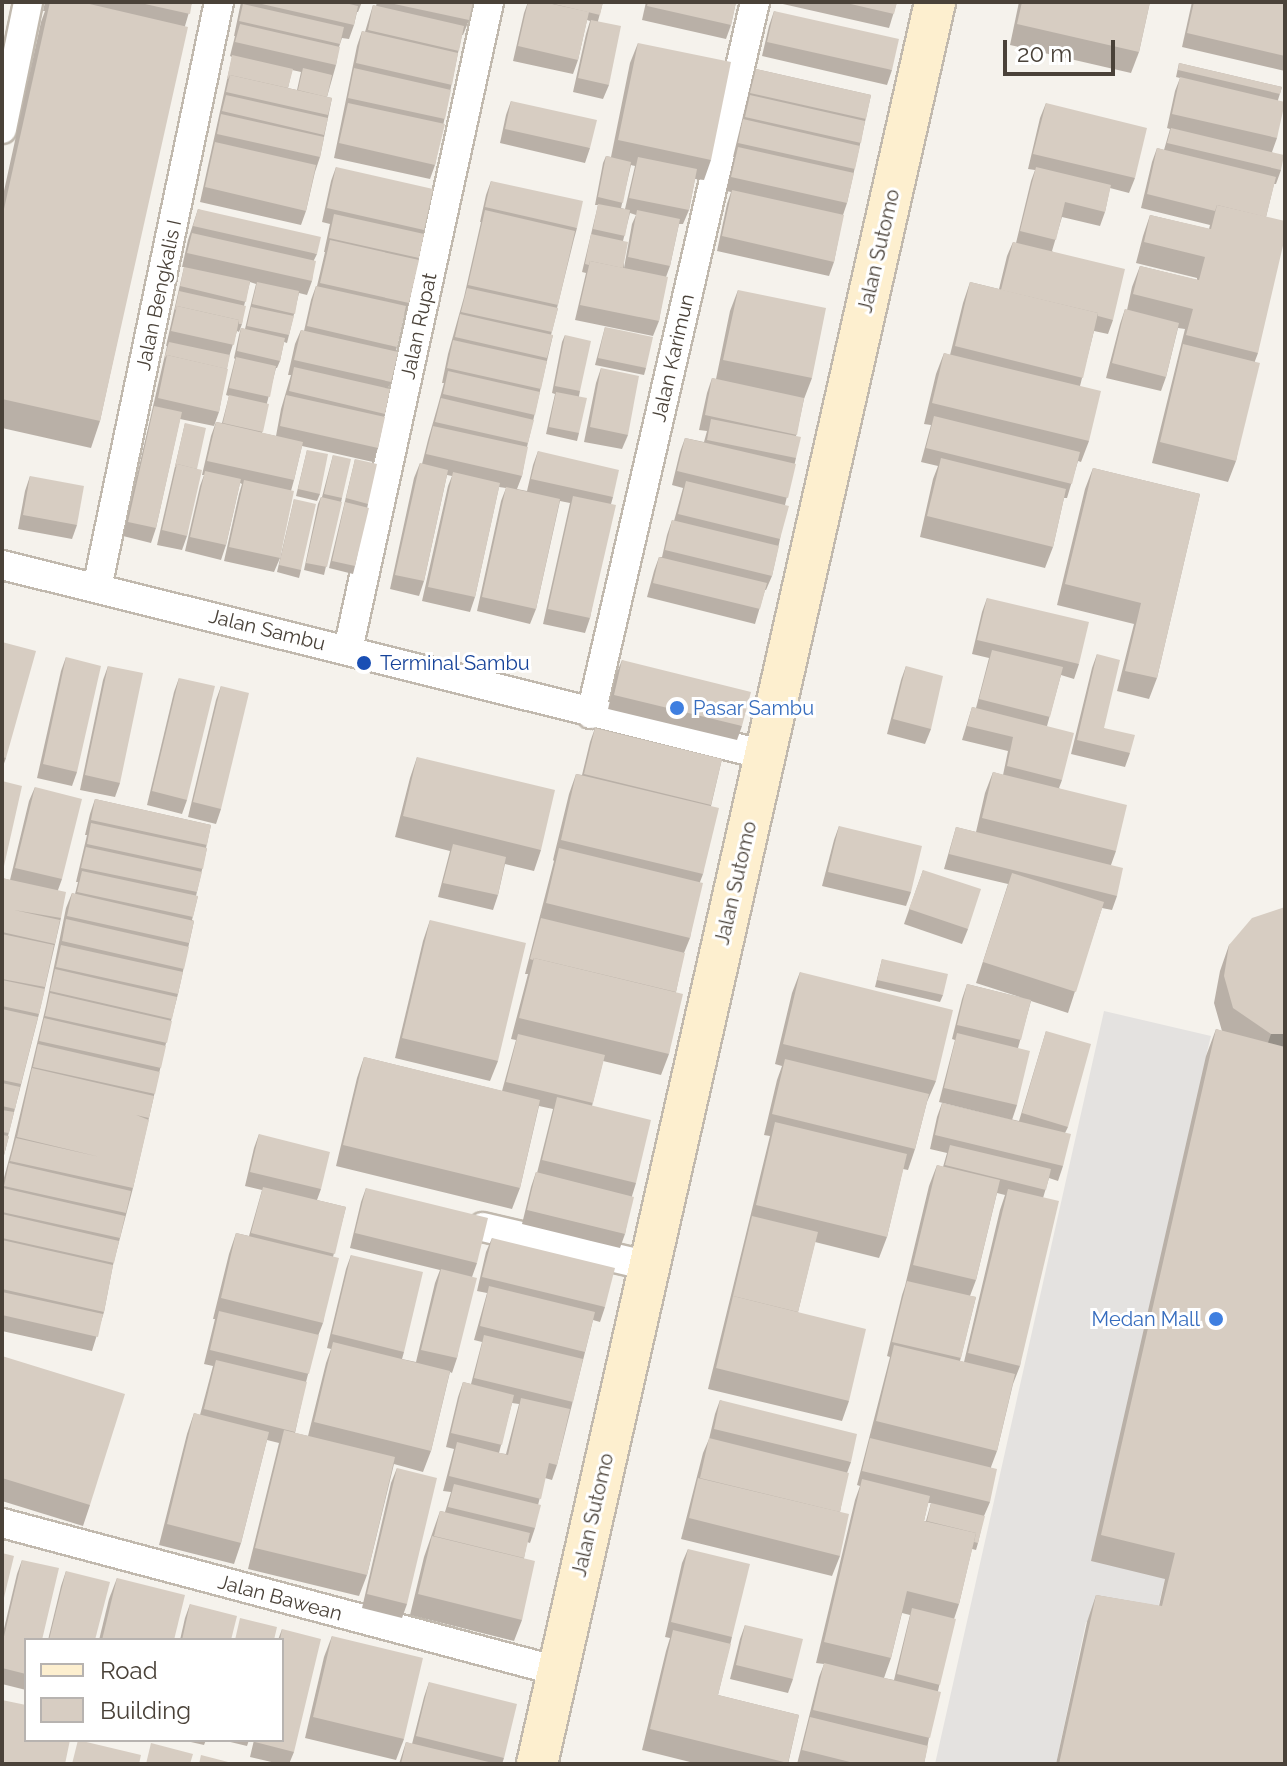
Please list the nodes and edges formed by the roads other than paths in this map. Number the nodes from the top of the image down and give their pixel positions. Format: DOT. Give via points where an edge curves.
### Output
graph roads {
  1 [pos="28,2"];
  2 [pos="219,2"];
  3 [pos="489,2"];
  4 [pos="755,2"];
  5 [pos="935,2"];
  6 [pos="2,129"];
  7 [pos="2,565"];
  8 [pos="97,588"];
  9 [pos="348,650"];
  10 [pos="591,714"];
  11 [pos="765,755"];
  12 [pos="483,1227"];
  13 [pos="649,1266"];
  14 [pos="2,1523"];
  15 [pos="558,1671"];
  16 [pos="537,1764"];
  1 -- 6 [label="street"];
  2 -- 8 [label="street, Jalan Bengkalis I"];
  3 -- 9 [label="street, Jalan Rupat"];
  4 -- 10 [label="street, Jalan Karimun"];
  5 -- 11 [label="main road, Jalan Sutomo"];
  7 -- 8 [label="street, Jalan Sambu"];
  8 -- 9 [label="street, Jalan Sambu"];
  9 -- 10 [label="street, Jalan Sambu"];
  10 -- 11 [label="street, Jalan Sambu"];
  11 -- 13 [label="main road, Jalan Sutomo"];
  12 -- 13 [label="street"];
  13 -- 15 [label="main road, Jalan Sutomo"];
  14 -- 15 [label="street, Jalan Bawean"];
  15 -- 16 [label="main road, Jalan Sutomo"];
}
